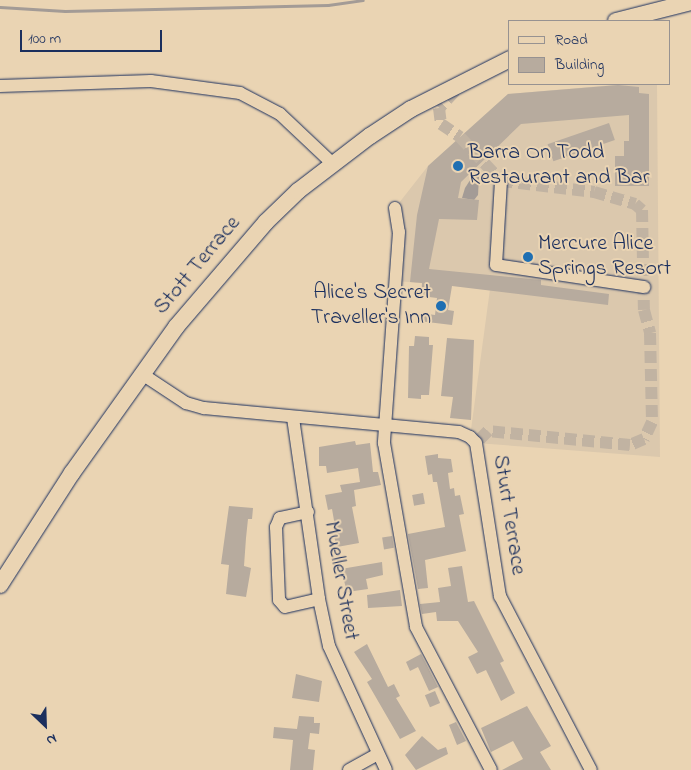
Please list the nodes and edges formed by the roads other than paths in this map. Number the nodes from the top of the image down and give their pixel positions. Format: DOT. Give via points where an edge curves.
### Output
graph roads {
  1 [pos="691,2"];
  2 [pos="620,20"];
  3 [pos="508,60"];
  4 [pos="0,86"];
  5 [pos="332,163"];
  6 [pos="500,181"];
  7 [pos="395,208"];
  8 [pos="644,287"];
  9 [pos="142,374"];
  10 [pos="293,418"];
  11 [pos="384,424"];
  12 [pos="308,512"];
  13 [pos="0,585"];
  14 [pos="319,599"];
  15 [pos="378,754"];
  16 [pos="349,770"];
  17 [pos="386,770"];
  18 [pos="491,770"];
  19 [pos="591,770"];
  1 -- 2 [label="main road"];
  3 -- 5 [label="main road, Stott Terrace" via="411,109"];
  4 -- 5 [label="street" via="151,81 240,93 280,114"];
  5 -- 9 [label="main road, Stott Terrace" via="298,191 243,247 203,292"];
  6 -- 8 [label="street" via="496,265"];
  7 -- 11 [label="street" via="399,232"];
  9 -- 10 [label="street, Sturt Terrace" via="186,403"];
  9 -- 13 [label="main road, Stott Terrace"];
  10 -- 11 [label="street, Sturt Terrace"];
  10 -- 12 [label="street, Mueller Street"];
  11 -- 18 [label="street" via="384,442 416,627"];
  11 -- 19 [label="street, Sturt Terrace" via="460,432 476,443 500,596"];
  12 -- 14 [label="street, Mueller Street"];
  12 -- 14 [label="street" via="280,518 276,527 279,600 285,607"];
  14 -- 15 [label="street, Mueller Street" via="331,653"];
  15 -- 16 [label="street"];
  15 -- 17 [label="street, Mueller Street"];
}
